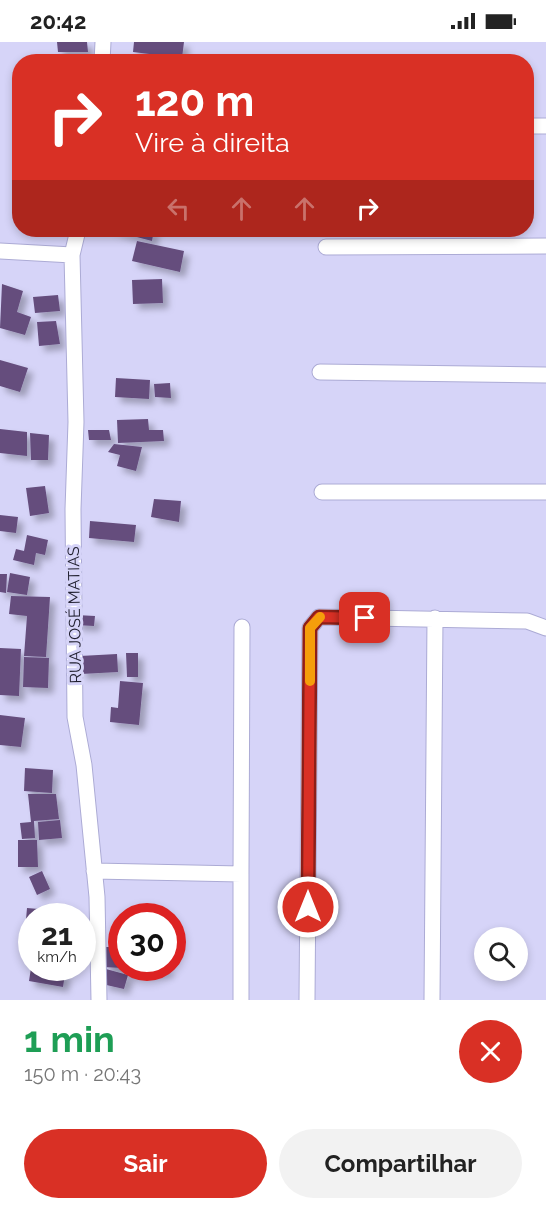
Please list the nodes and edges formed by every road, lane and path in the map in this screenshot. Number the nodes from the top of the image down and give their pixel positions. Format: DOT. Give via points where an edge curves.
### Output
graph roads {
  1 [pos="76,237"];
  2 [pos="546,246"];
  3 [pos="326,247"];
  4 [pos="0,251"];
  5 [pos="72,255"];
  6 [pos="320,372"];
  7 [pos="546,375"];
  8 [pos="322,492"];
  9 [pos="546,492"];
  10 [pos="435,618"];
  11 [pos="242,627"];
  12 [pos="546,628"];
  13 [pos="94,871"];
  14 [pos="241,874"];
  15 [pos="99,1000"];
  16 [pos="241,1000"];
  17 [pos="307,1000"];
  18 [pos="432,1000"];
  1 -- 5 [label="street, RUA JOSÉ MATIAS"];
  2 -- 3 [label="street"];
  4 -- 5 [label="street"];
  5 -- 13 [label="street, RUA JOSÉ MATIAS" via="75,717 84,765"];
  6 -- 7 [label="street"];
  8 -- 9 [label="street"];
  10 -- 12 [label="street" via="527,621"];
  10 -- 17 [label="street" via="319,617 310,628"];
  10 -- 18 [label="street"];
  11 -- 14 [label="street"];
  13 -- 14 [label="street"];
  13 -- 15 [label="street, RUA JOSÉ MATIAS"];
  14 -- 16 [label="street"];
}
